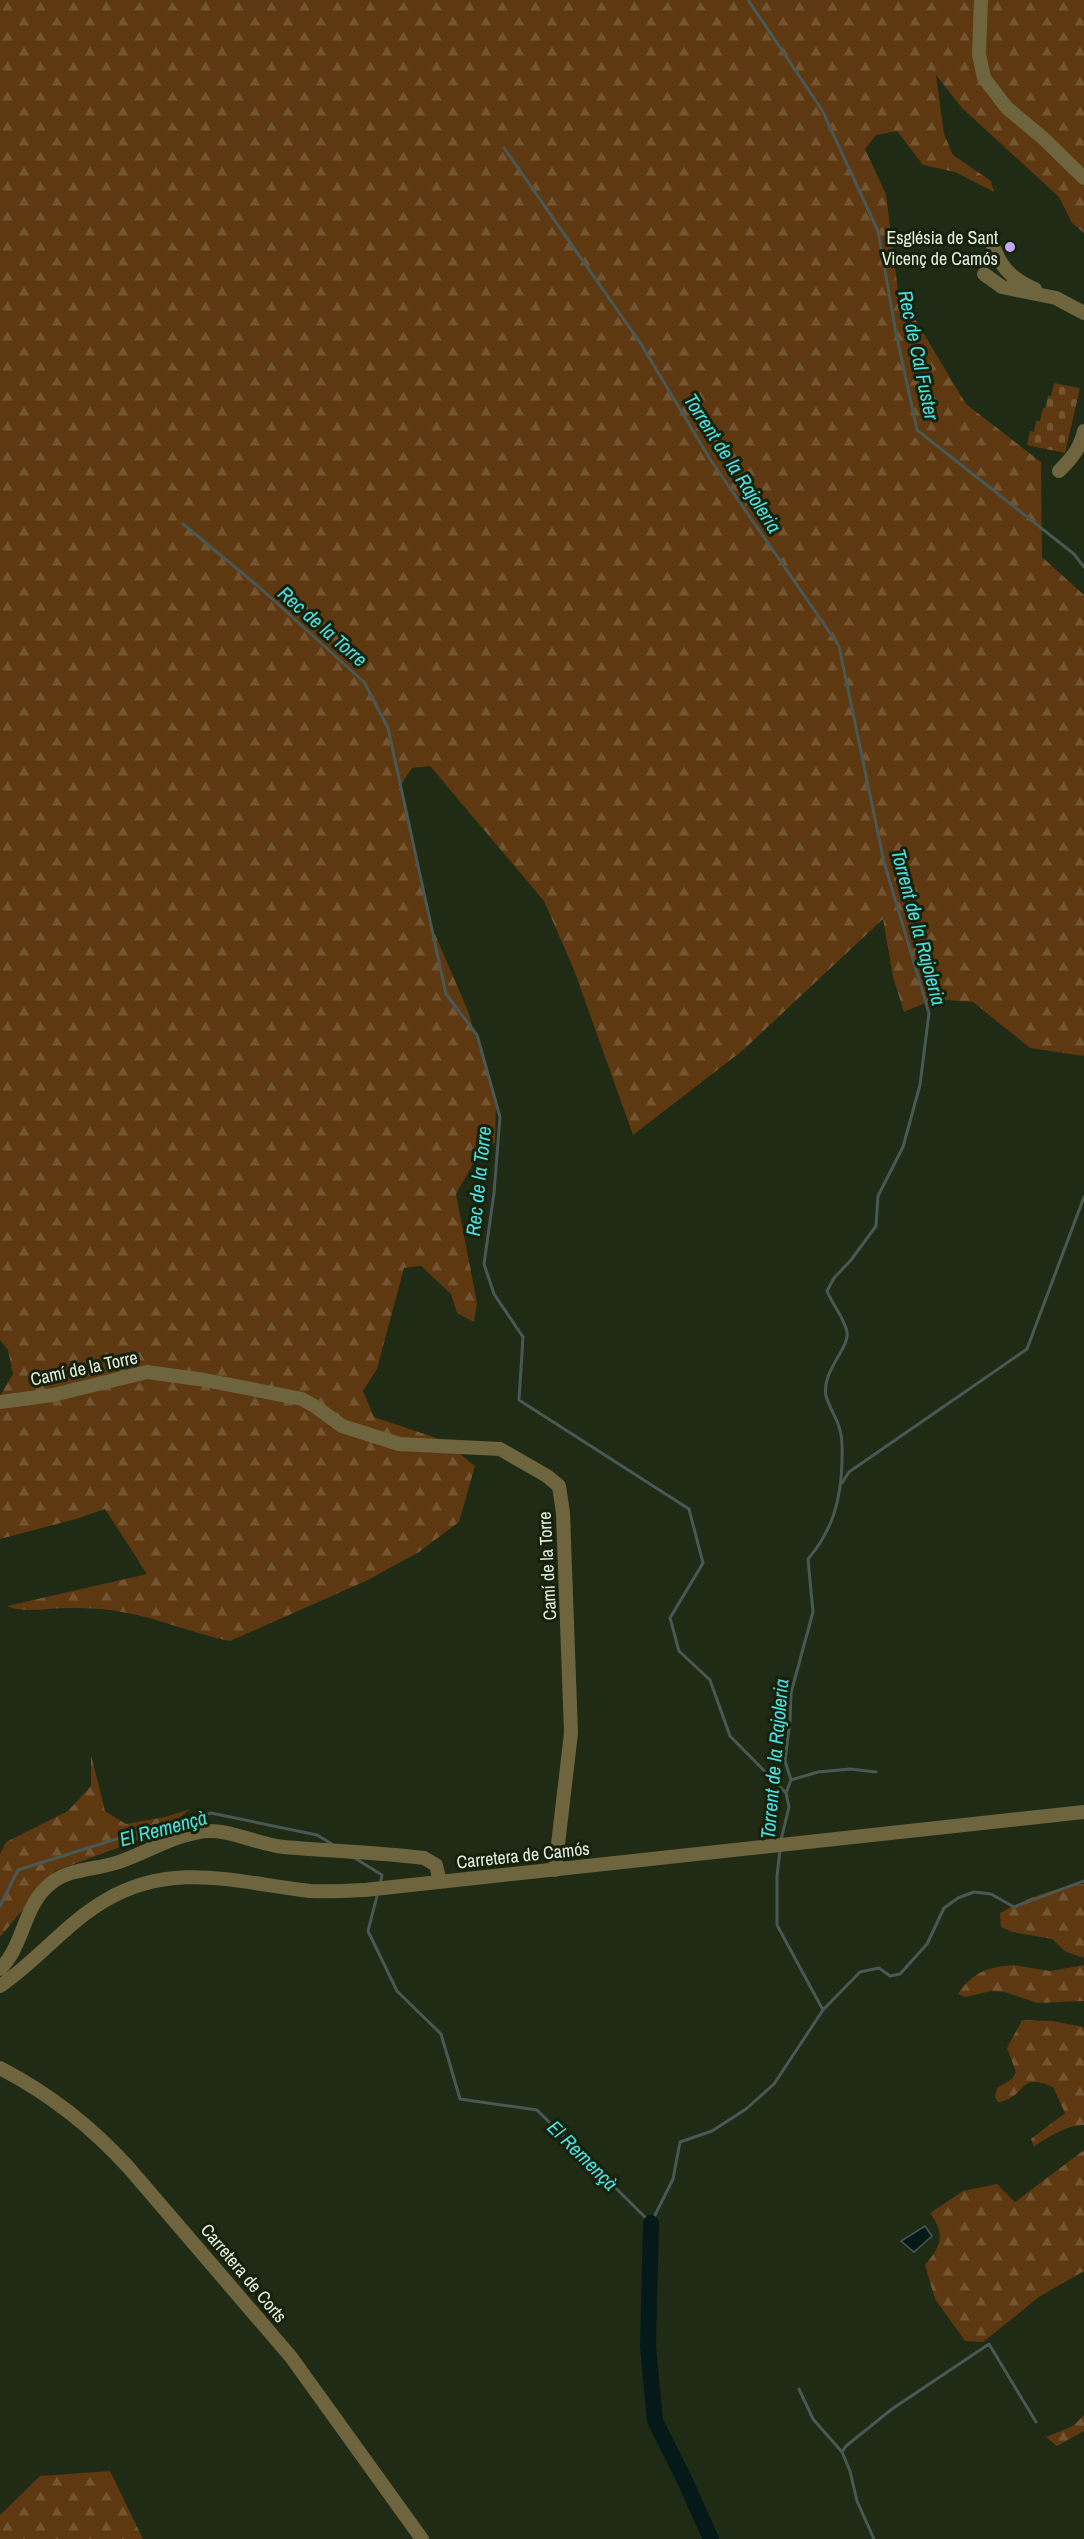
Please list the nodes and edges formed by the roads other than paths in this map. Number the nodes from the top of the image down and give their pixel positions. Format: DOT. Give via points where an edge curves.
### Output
graph roads {
  1 [pos="981,0"];
  2 [pos="1084,178"];
  3 [pos="991,239"];
  4 [pos="984,274"];
  5 [pos="1056,298"];
  6 [pos="1084,313"];
  7 [pos="1084,431"];
  8 [pos="1059,471"];
  9 [pos="0,1402"];
  10 [pos="1084,1812"];
  11 [pos="555,1870"];
  12 [pos="433,1883"];
  13 [pos="0,1969"];
  14 [pos="0,1986"];
  15 [pos="0,2068"];
  16 [pos="422,2539"];
  1 -- 2 [label="street" via="979,54 984,78 1007,108"];
  3 -- 5 [label="street" via="1001,265 1011,275"];
  4 -- 5 [label="street" via="1002,287"];
  5 -- 6 [label="street"];
  7 -- 8 [label="street" via="1082,443"];
  9 -- 11 [label="street, Camí de la Torre" via="53,1395 147,1372 205,1380 302,1400 342,1426 399,1444 500,1449 559,1486 571,1733"];
  10 -- 11 [label="street, Carretera de Camós"];
  11 -- 12 [label="street, Carretera de Camós"];
  12 -- 13 [label="street" via="436,1865 431,1860 275,1845 218,1832 199,1832 177,1837 119,1862 60,1877 48,1885 31,1907 16,1946"];
  12 -- 14 [label="street, Carretera de Camós" via="311,1891 201,1876 166,1878 142,1884 94,1906"];
  15 -- 16 [label="street, Carretera de Corts" via="71,2114 129,2168 291,2356"];
}
